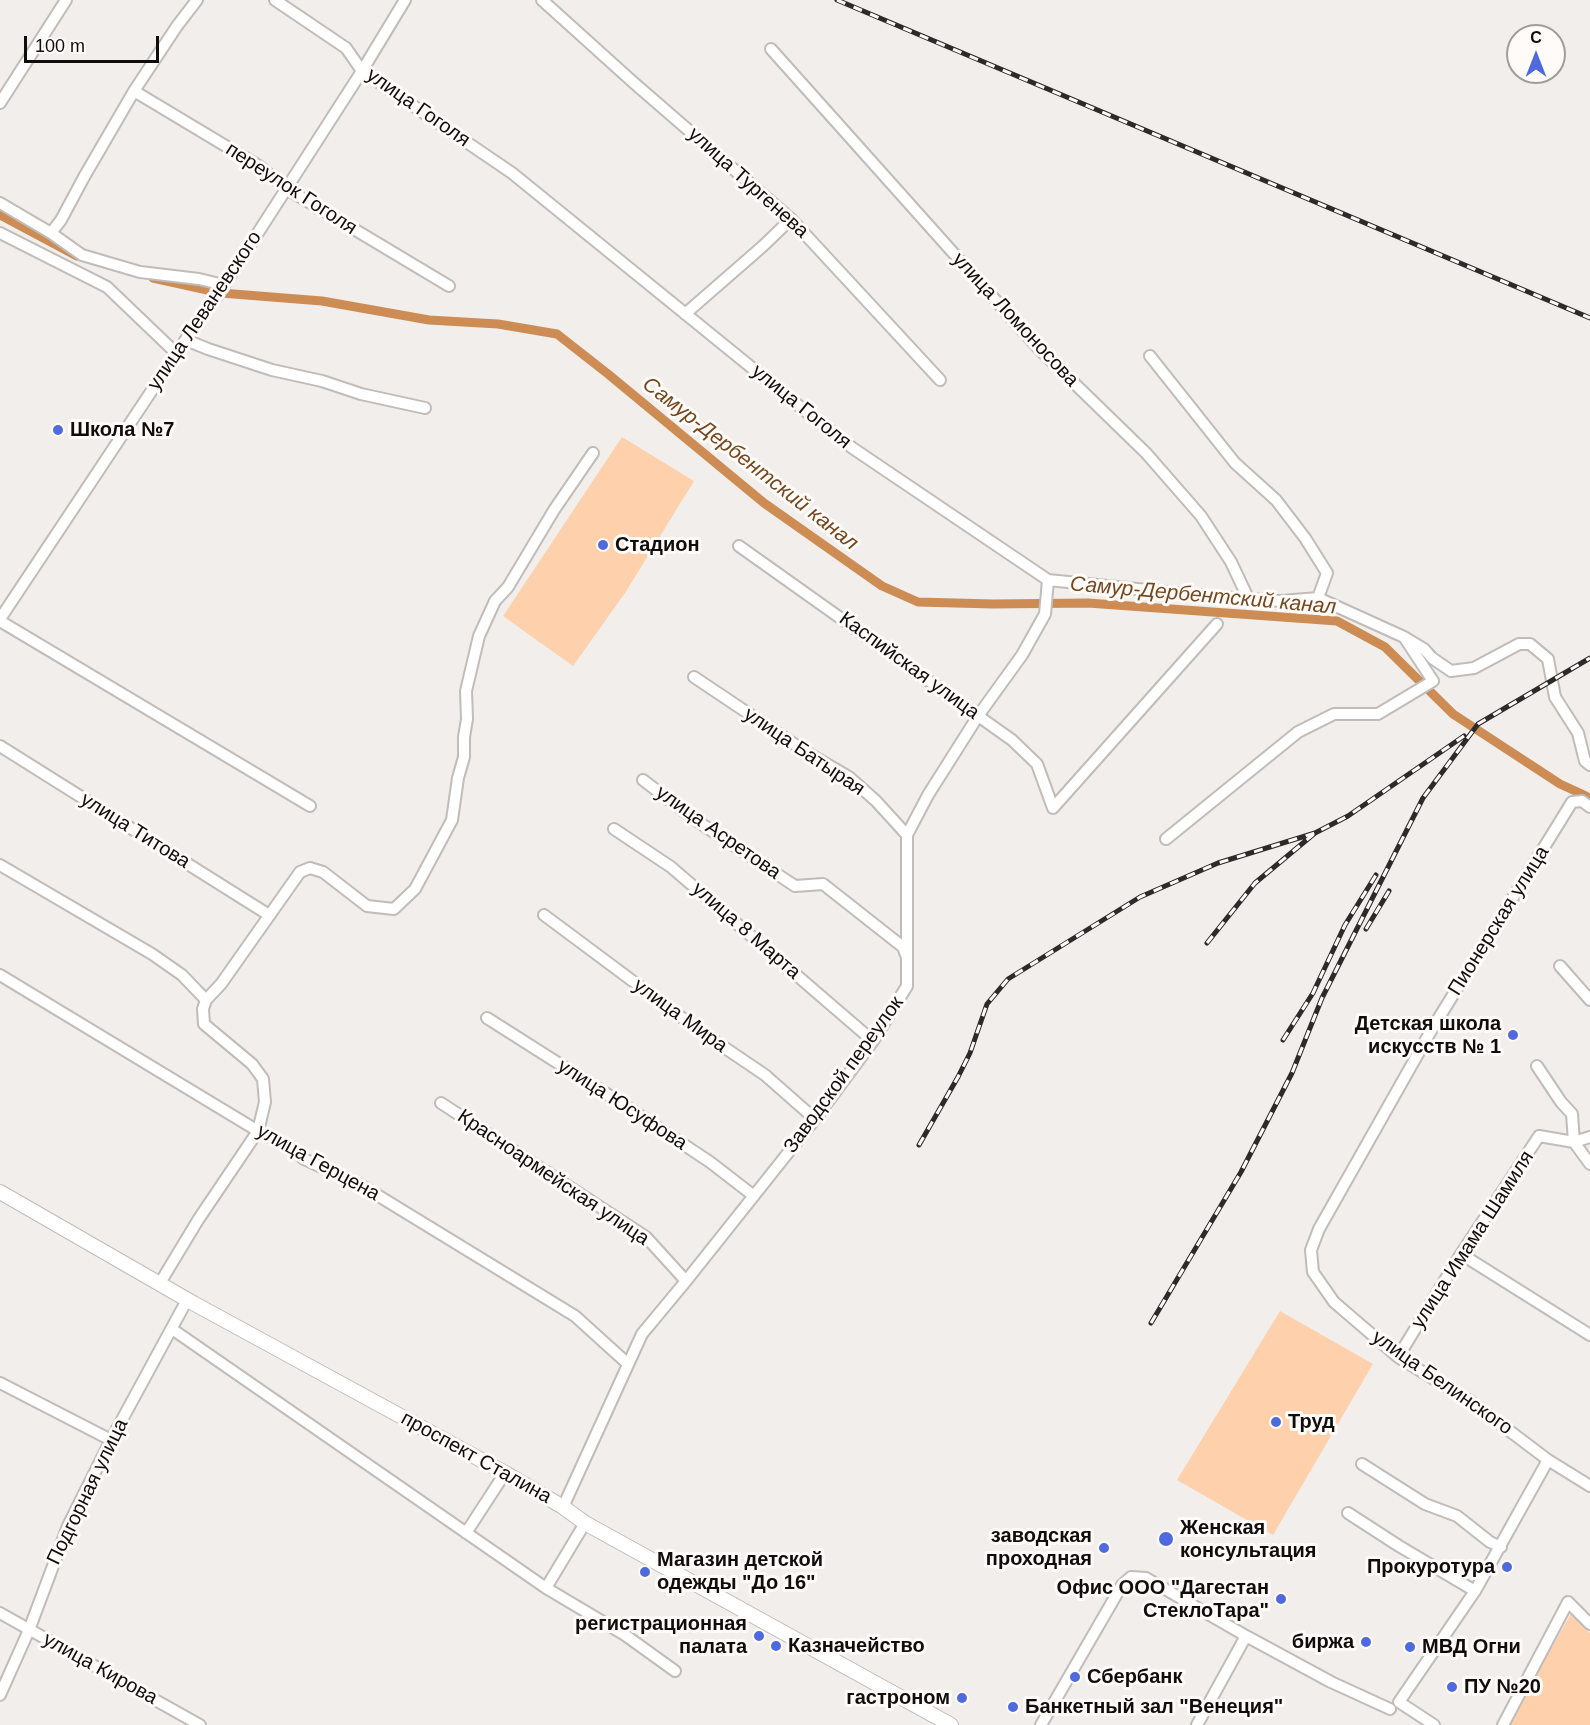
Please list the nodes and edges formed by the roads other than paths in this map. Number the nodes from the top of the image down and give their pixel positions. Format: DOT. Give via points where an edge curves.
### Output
graph roads {
  1 [pos="66,0"];
  2 [pos="197,0"];
  3 [pos="275,0"];
  4 [pos="405,0"];
  5 [pos="542,0"];
  6 [pos="771,49"];
  7 [pos="362,71"];
  8 [pos="134,91"];
  9 [pos="0,103"];
  10 [pos="287,189"];
  11 [pos="0,203"];
  12 [pos="791,219"];
  13 [pos="51,232"];
  14 [pos="0,233"];
  15 [pos="449,286"];
  16 [pos="221,290"];
  17 [pos="685,314"];
  18 [pos="186,340"];
  19 [pos="177,354"];
  20 [pos="1150,356"];
  21 [pos="940,380"];
  22 [pos="425,408"];
  23 [pos="593,453"];
  24 [pos="739,546"];
  25 [pos="1048,585"];
  26 [pos="1248,598"];
  27 [pos="1318,598"];
  28 [pos="0,620"];
  29 [pos="1217,624"];
  30 [pos="1404,637"];
  31 [pos="694,677"];
  32 [pos="978,716"];
  33 [pos="0,746"];
  34 [pos="1590,765"];
  35 [pos="643,780"];
  36 [pos="310,806"];
  37 [pos="1590,807"];
  38 [pos="614,829"];
  39 [pos="907,835"];
  40 [pos="1166,839"];
  41 [pos="0,865"];
  42 [pos="270,915"];
  43 [pos="544,915"];
  44 [pos="908,958"];
  45 [pos="1560,966"];
  46 [pos="0,975"];
  47 [pos="206,1000"];
  48 [pos="1590,1000"];
  49 [pos="487,1018"];
  50 [pos="873,1041"];
  51 [pos="1537,1066"];
  52 [pos="441,1103"];
  53 [pos="814,1119"];
  54 [pos="258,1131"];
  55 [pos="1590,1137"];
  56 [pos="1574,1142"];
  57 [pos="1590,1164"];
  58 [pos="0,1192"];
  59 [pos="754,1196"];
  60 [pos="1319,1229"];
  61 [pos="1461,1254"];
  62 [pos="686,1281"];
  63 [pos="159,1284"];
  64 [pos="193,1303"];
  65 [pos="172,1329"];
  66 [pos="1590,1335"];
  67 [pos="1398,1357"];
  68 [pos="628,1364"];
  69 [pos="0,1383"];
  70 [pos="111,1440"];
  71 [pos="1548,1460"];
  72 [pos="1362,1464"];
  73 [pos="505,1473"];
  74 [pos="1590,1486"];
  75 [pos="563,1507"];
  76 [pos="1348,1513"];
  77 [pos="585,1523"];
  78 [pos="466,1533"];
  79 [pos="1501,1547"];
  80 [pos="546,1588"];
  81 [pos="1476,1591"];
  82 [pos="0,1613"];
  83 [pos="1590,1624"];
  84 [pos="29,1630"];
  85 [pos="1246,1636"];
  86 [pos="675,1671"];
  87 [pos="0,1695"];
  88 [pos="1394,1706"];
  89 [pos="200,1725"];
  90 [pos="951,1725"];
  91 [pos="1041,1725"];
  92 [pos="1197,1725"];
  93 [pos="1434,1725"];
  94 [pos="1503,1725"];
  1 -- 9 [label="street"];
  2 -- 8 [label="street"];
  3 -- 7 [label="street, улица Гоголя" via="346,48"];
  4 -- 7 [label="street, улица Леваневского"];
  5 -- 12 [label="street, улица Тургенева"];
  6 -- 26 [label="street, улица Ломоносова" via="1040,350 1146,453 1201,516"];
  7 -- 10 [label="street, улица Леваневского"];
  7 -- 17 [label="street, улица Гоголя" via="512,173"];
  8 -- 10 [label="street, переулок Гоголя" via="259,166"];
  8 -- 13 [label="street"];
  10 -- 15 [label="street, переулок Гоголя"];
  10 -- 16 [label="street, улица Леваневского"];
  11 -- 13 [label="street"];
  12 -- 17 [label="street"];
  12 -- 21 [label="street, улица Тургенева"];
  13 -- 16 [label="street" via="82,255 140,272 199,279"];
  14 -- 19 [label="street" via="107,287"];
  16 -- 18 [label="street, улица Леваневского"];
  17 -- 25 [label="street, улица Гоголя" via="851,447"];
  18 -- 19 [label="street, улица Леваневского"];
  18 -- 22 [label="street" via="272,370"];
  19 -- 28 [label="street, улица Леваневского"];
  20 -- 27 [label="street" via="1235,463 1276,500 1305,538 1327,573"];
  23 -- 42 [label="street" via="508,587 495,601 479,636 466,691 464,757 452,820 414,889 394,909 368,906 323,872 310,868 300,872"];
  24 -- 32 [label="street, Каспийская улица"];
  25 -- 26 [label="street, улица Гоголя"];
  25 -- 32 [label="street, Заводской переулок" via="1047,609 1022,655"];
  26 -- 27 [label="street, улица Гоголя"];
  27 -- 30 [label="street, улица Гоголя"];
  28 -- 36 [label="street"];
  29 -- 32 [label="street, Каспийская улица" via="1053,808 1037,764"];
  30 -- 34 [label="street, улица Гоголя" via="1450,671 1474,668 1520,644 1530,644 1548,659 1555,696 1578,733 1585,761"];
  30 -- 40 [label="street" via="1433,681 1378,714 1334,714 1298,732"];
  31 -- 39 [label="street, улица Батырая" via="849,777"];
  32 -- 39 [label="street, Заводской переулок"];
  33 -- 42 [label="street, улица Титова"];
  35 -- 44 [label="street, улица Асретова" via="795,886 824,884 903,947"];
  37 -- 60 [label="street, Пионерская улица" via="1582,801 1572,802 1432,1029"];
  38 -- 50 [label="street, улица 8 Марта" via="671,867"];
  39 -- 44 [label="street, Заводской переулок"];
  41 -- 47 [label="street" via="152,954 182,975"];
  42 -- 47 [label="street"];
  43 -- 53 [label="street, улица Мира" via="765,1075"];
  44 -- 50 [label="street, Заводской переулок" via="907,986"];
  45 -- 48 [label="street"];
  46 -- 54 [label="street, улица Герцена"];
  47 -- 54 [label="street" via="204,1024 252,1064 263,1079 265,1102"];
  49 -- 59 [label="street, улица Юсуфова" via="710,1162"];
  50 -- 53 [label="street, Заводской переулок"];
  51 -- 56 [label="street" via="1572,1114"];
  52 -- 62 [label="street, Красноармейская улица" via="646,1237"];
  53 -- 59 [label="street, Заводской переулок"];
  54 -- 63 [label="street"];
  54 -- 68 [label="street, улица Герцена" via="364,1187 575,1316"];
  55 -- 56 [label="street, улица Имама Шамиля"];
  56 -- 57 [label="street"];
  56 -- 61 [label="street, улица Имама Шамиля" via="1539,1136"];
  58 -- 63 [label="street, проспект Сталина"];
  59 -- 62 [label="street, Заводской переулок"];
  60 -- 67 [label="street, улица Белинского" via="1311,1250 1313,1272 1334,1302"];
  61 -- 66 [label="street"];
  61 -- 67 [label="street, улица Имама Шамиля"];
  62 -- 68 [label="street, Заводской переулок" via="642,1334"];
  63 -- 64 [label="street, проспект Сталина"];
  64 -- 65 [label="street, Подгорная улица" via="187,1300"];
  64 -- 73 [label="street, проспект Сталина"];
  65 -- 70 [label="street, Подгорная улица"];
  65 -- 78 [label="street"];
  67 -- 71 [label="street, улица Белинского" via="1470,1401"];
  68 -- 75 [label="street, Заводской переулок"];
  69 -- 70 [label="street"];
  70 -- 84 [label="street, Подгорная улица" via="68,1526"];
  71 -- 74 [label="street, улица Белинского"];
  71 -- 79 [label="street"];
  72 -- 79 [label="street" via="1425,1504 1457,1516"];
  73 -- 75 [label="street, проспект Сталина"];
  73 -- 78 [label="street"];
  75 -- 77 [label="street, проспект Сталина"];
  76 -- 81 [label="street"];
  77 -- 80 [label="street"];
  77 -- 90 [label="street, проспект Сталина"];
  78 -- 80 [label="street"];
  79 -- 81 [label="street"];
  80 -- 86 [label="street" via="625,1635"];
  81 -- 88 [label="street"];
  82 -- 84 [label="street, улица Кирова"];
  83 -- 94 [label="street" via="1568,1602"];
  84 -- 87 [label="street, Подгорная улица"];
  84 -- 89 [label="street, улица Кирова"];
  85 -- 88 [label="street" via="1331,1682"];
  85 -- 91 [label="street" via="1146,1578 1131,1577 1122,1585"];
  85 -- 92 [label="street"];
  88 -- 93 [label="street"];
}
